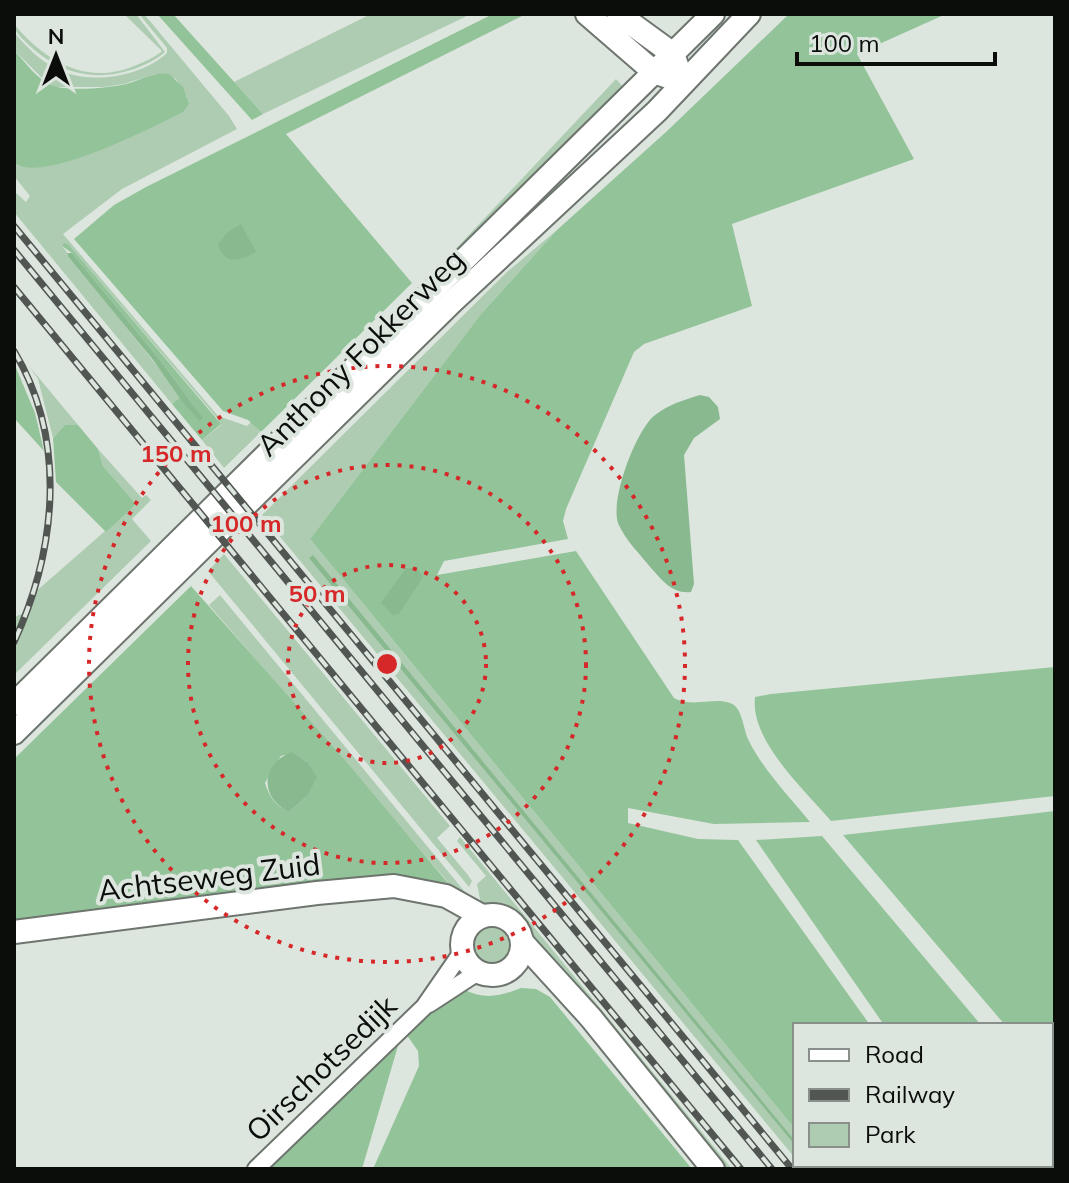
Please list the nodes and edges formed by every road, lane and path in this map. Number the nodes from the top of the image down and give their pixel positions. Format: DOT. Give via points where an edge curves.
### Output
graph roads {
  1 [pos="587,14"];
  2 [pos="618,14"];
  3 [pos="713,14"];
  4 [pos="749,14"];
  5 [pos="673,54"];
  6 [pos="654,72"];
  7 [pos="683,82"];
  8 [pos="14,704"];
  9 [pos="14,733"];
  10 [pos="411,888"];
  11 [pos="482,916"];
  12 [pos="14,932"];
  13 [pos="522,942"];
  14 [pos="462,944"];
  15 [pos="508,971"];
  16 [pos="478,972"];
  17 [pos="564,987"];
  18 [pos="424,1007"];
  19 [pos="256,1169"];
  20 [pos="713,1169"];
  1 -- 6 [label="main road"];
  2 -- 5 [label="main road"];
  3 -- 5 [label="main road, Anthony Fokkerweg"];
  4 -- 7 [label="main road, Anthony Fokkerweg"];
  5 -- 6 [label="main road, Anthony Fokkerweg"];
  5 -- 7 [label="main road"];
  6 -- 7 [label="main road"];
  6 -- 8 [label="main road, Anthony Fokkerweg"];
  7 -- 9 [label="main road, Anthony Fokkerweg"];
  10 -- 11 [label="main road, Achtseweg Zuid" via="446,896"];
  10 -- 12 [label="main road, Achtseweg Zuid" via="366,887"];
  10 -- 14 [label="main road" via="450,917"];
  11 -- 13 [label="main road" via="508,919"];
  11 -- 14 [label="main road" via="473,920"];
  13 -- 15 [label="main road" via="519,958"];
  13 -- 17 [label="main road"];
  14 -- 16 [label="main road" via="468,964"];
  14 -- 18 [label="street, Oirschotsedijk"];
  15 -- 16 [label="main road"];
  15 -- 17 [label="main road" via="526,971"];
  16 -- 18 [label="street, Oirschotsedijk"];
  17 -- 20 [label="main road"];
  18 -- 19 [label="street, Oirschotsedijk"];
}
